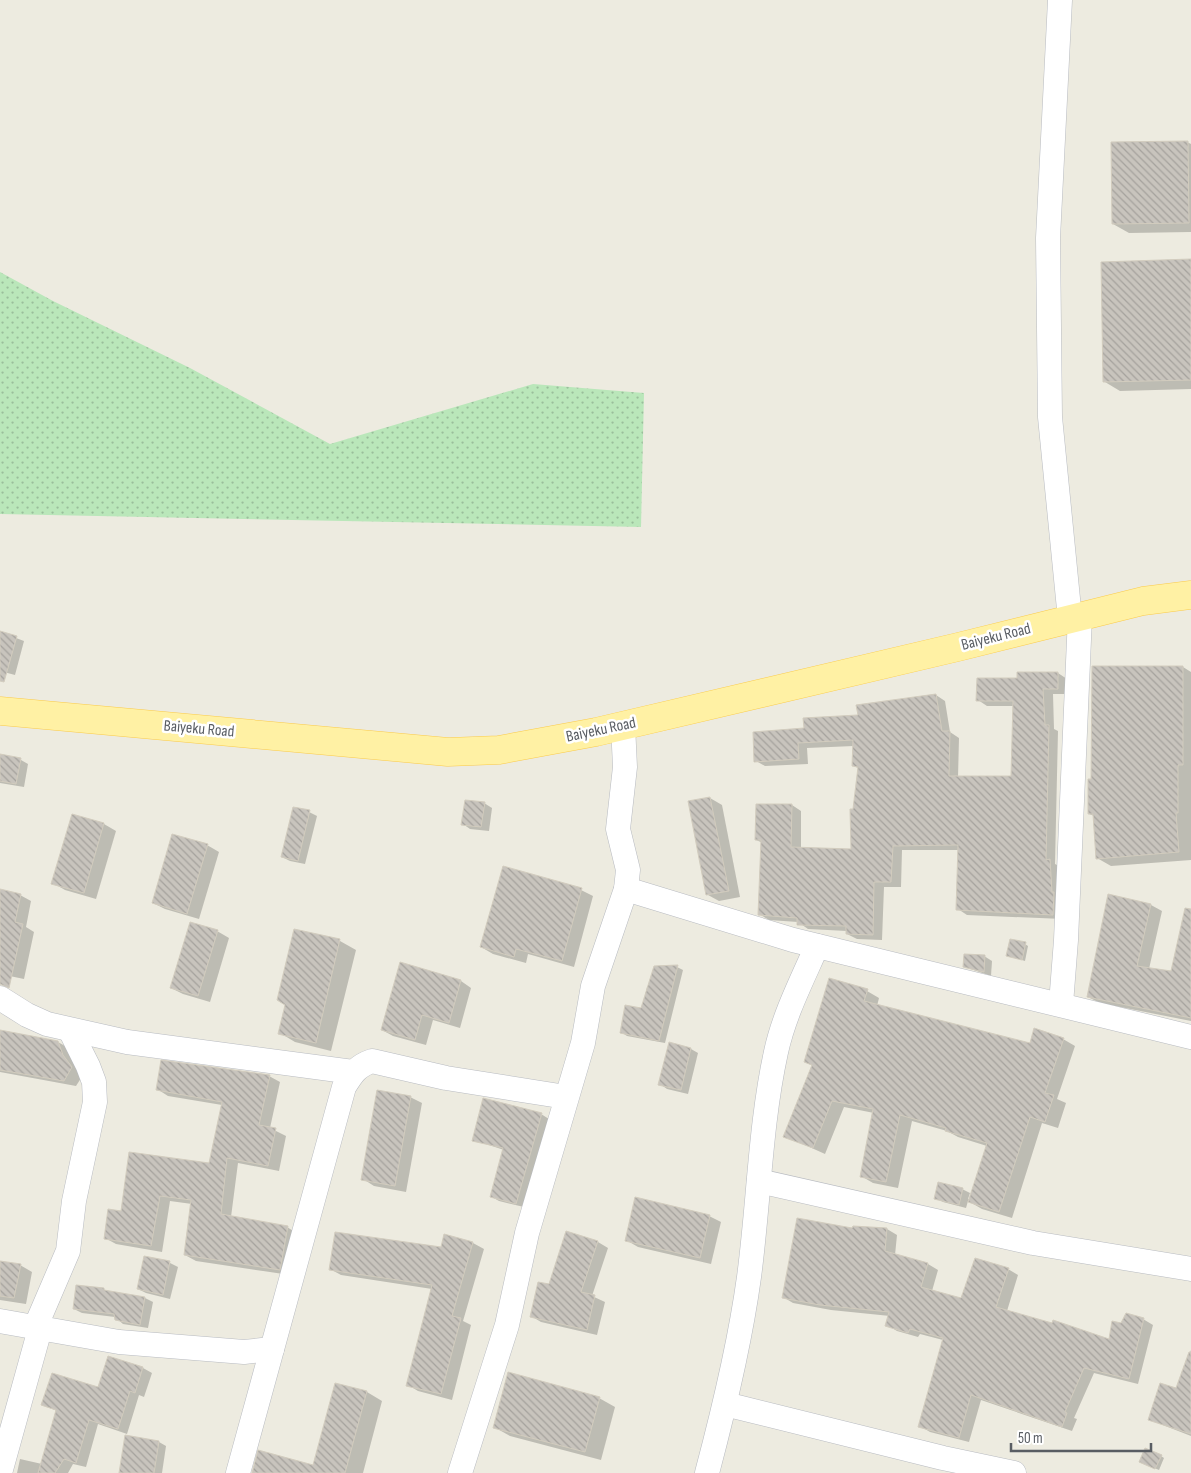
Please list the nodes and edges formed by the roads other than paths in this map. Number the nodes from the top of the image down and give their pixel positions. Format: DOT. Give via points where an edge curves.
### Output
graph roads {
  1 [pos="1060,0"];
  2 [pos="1191,595"];
  3 [pos="1075,618"];
  4 [pos="0,711"];
  5 [pos="623,725"];
  6 [pos="626,889"];
  7 [pos="817,946"];
  8 [pos="0,998"];
  9 [pos="1060,1004"];
  10 [pos="70,1030"];
  11 [pos="1191,1037"];
  12 [pos="353,1072"];
  13 [pos="566,1097"];
  14 [pos="759,1181"];
  15 [pos="1191,1269"];
  16 [pos="0,1321"];
  17 [pos="38,1329"];
  18 [pos="269,1358"];
  19 [pos="725,1404"];
  20 [pos="0,1473"];
  21 [pos="238,1473"];
  22 [pos="460,1473"];
  23 [pos="707,1473"];
  24 [pos="1014,1473"];
  1 -- 3 [label="street" via="1048,238 1050,418"];
  2 -- 3 [label="main road, Baiyeku Road" via="1143,601"];
  3 -- 5 [label="main road, Baiyeku Road"];
  3 -- 9 [label="street" via="1068,911"];
  4 -- 5 [label="main road, Baiyeku Road" via="448,752 499,750"];
  5 -- 6 [label="street" via="625,767 618,829 628,870"];
  6 -- 7 [label="street"];
  6 -- 13 [label="street" via="593,986 583,1043"];
  7 -- 9 [label="street"];
  7 -- 14 [label="street" via="776,1052"];
  8 -- 10 [label="street" via="34,1018"];
  9 -- 11 [label="street"];
  10 -- 12 [label="street" via="127,1042"];
  10 -- 17 [label="street" via="94,1082 95,1102 74,1201 68,1250"];
  12 -- 13 [label="street" via="372,1061 446,1078"];
  12 -- 18 [label="street" via="344,1087"];
  13 -- 22 [label="street" via="527,1233 506,1325"];
  14 -- 15 [label="street" via="1033,1243"];
  14 -- 19 [label="street" via="749,1278"];
  16 -- 17 [label="street"];
  17 -- 18 [label="street" via="119,1342 244,1352"];
  17 -- 20 [label="street"];
  18 -- 21 [label="street"];
  19 -- 23 [label="street"];
  19 -- 24 [label="street"];
}
